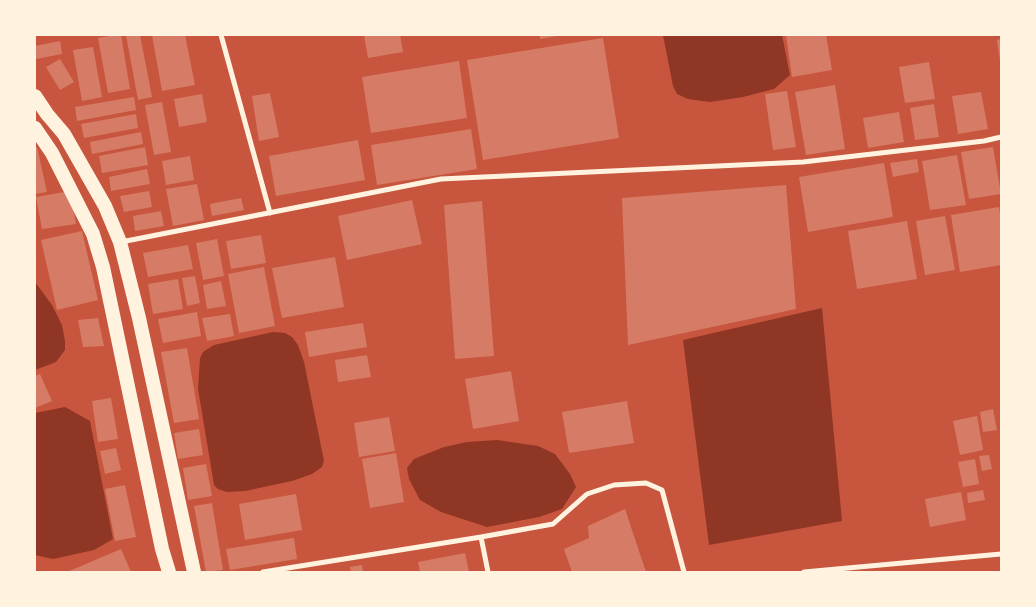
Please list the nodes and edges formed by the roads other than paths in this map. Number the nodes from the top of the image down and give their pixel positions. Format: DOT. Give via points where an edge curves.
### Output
graph roads {
  1 [pos="221,35"];
  2 [pos="35,96"];
  3 [pos="35,128"];
  4 [pos="1001,137"];
  5 [pos="270,212"];
  6 [pos="120,242"];
  7 [pos="481,537"];
  8 [pos="1001,554"];
  9 [pos="169,572"];
  10 [pos="194,572"];
  11 [pos="263,572"];
  12 [pos="488,572"];
  13 [pos="684,572"];
  14 [pos="804,572"];
  1 -- 5 [label="street"];
  2 -- 6 [label="highway" via="64,134 105,206"];
  3 -- 9 [label="highway" via="52,153 93,234 103,267"];
  4 -- 5 [label="street" via="803,162 441,179"];
  5 -- 6 [label="street"];
  6 -- 10 [label="highway"];
  7 -- 11 [label="street"];
  7 -- 12 [label="street"];
  7 -- 13 [label="street" via="553,524 587,494 614,485 646,484 662,490"];
  8 -- 14 [label="street"];
}
